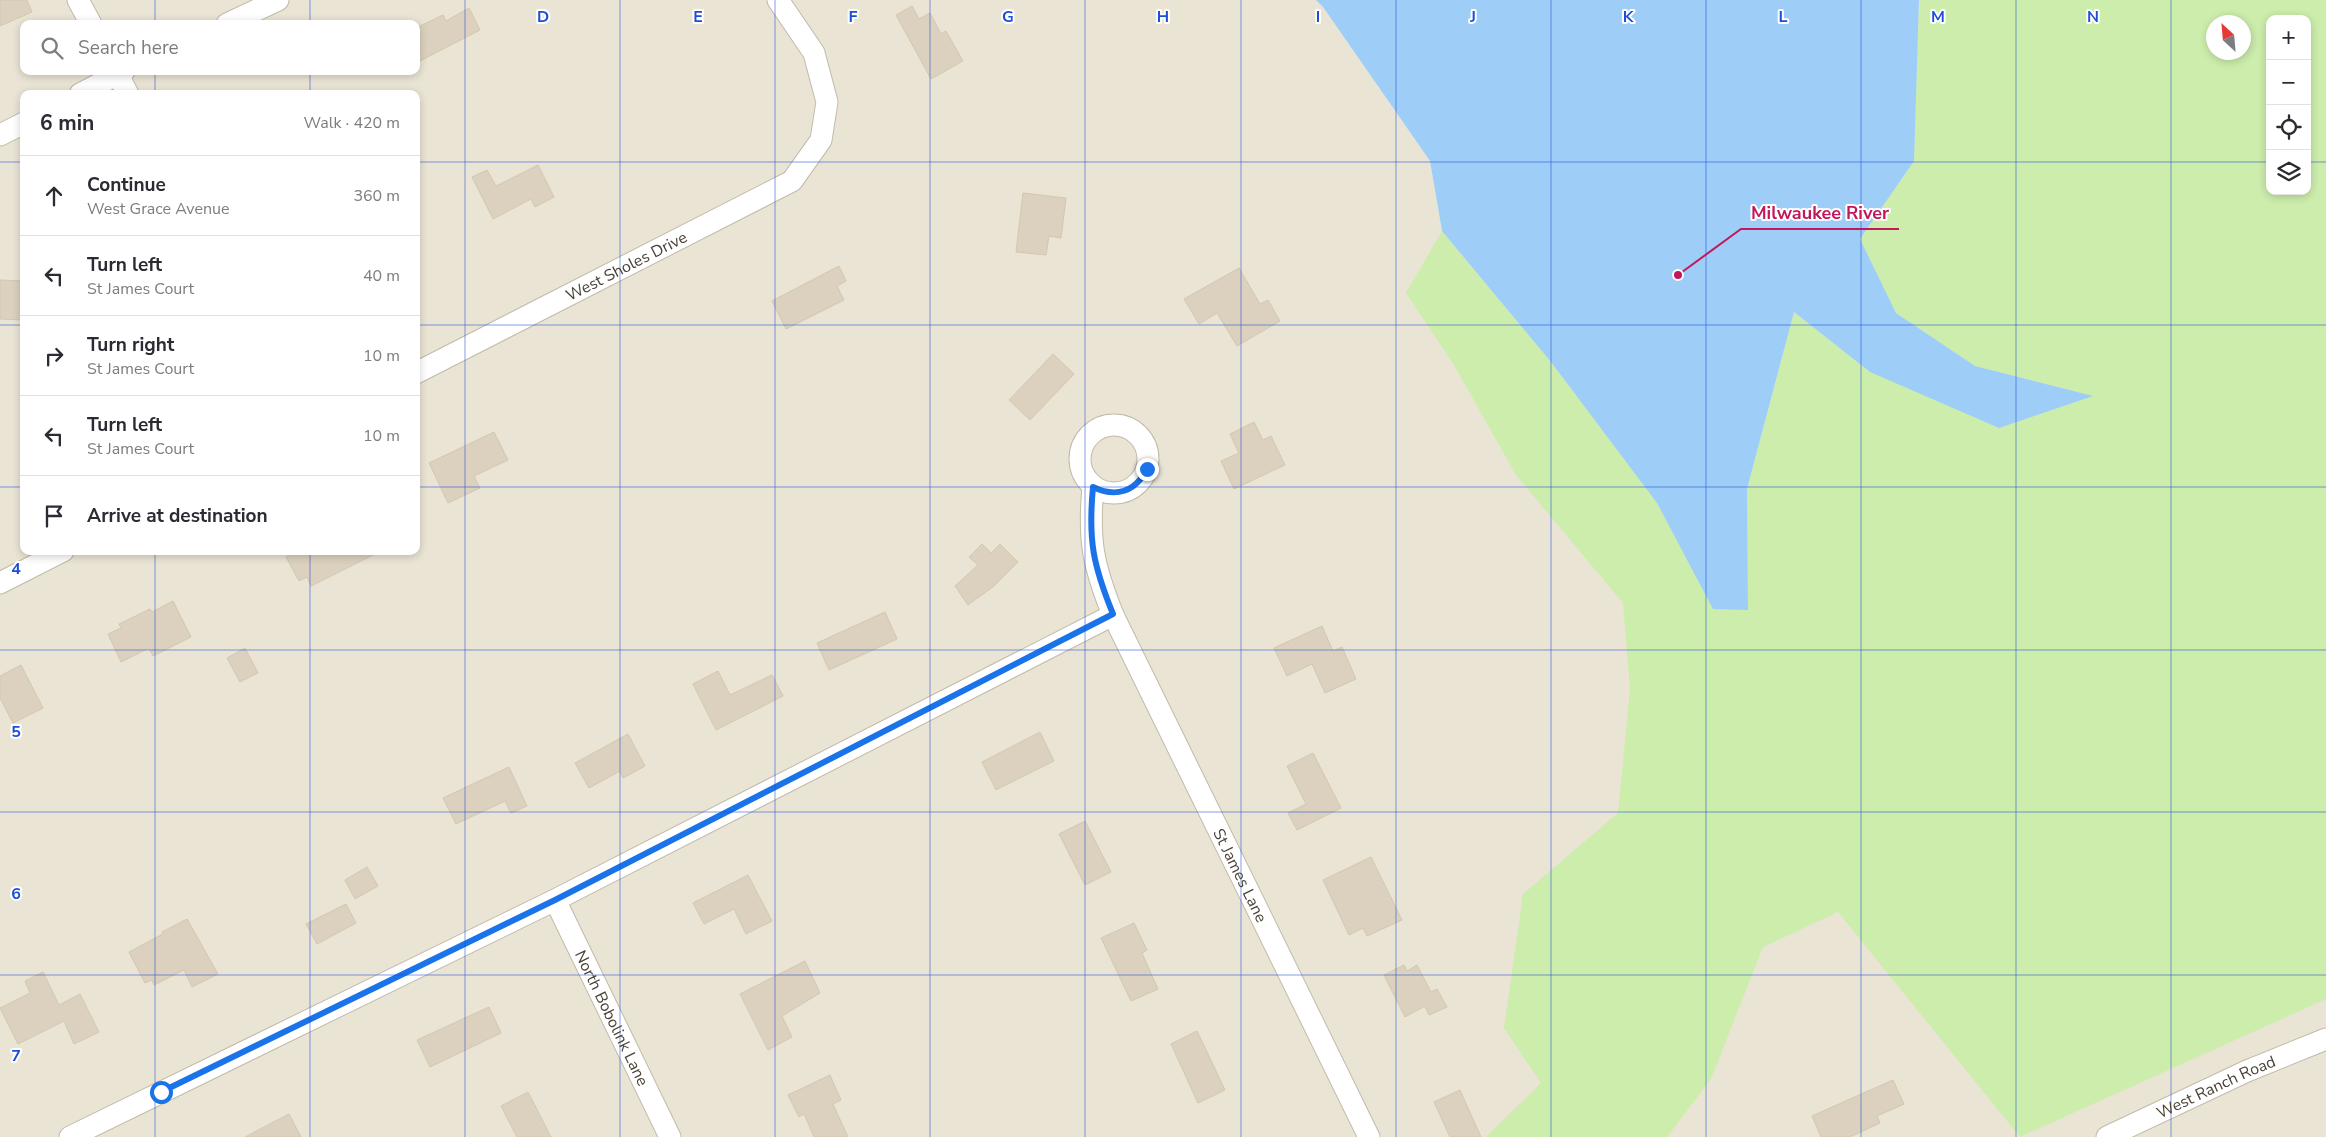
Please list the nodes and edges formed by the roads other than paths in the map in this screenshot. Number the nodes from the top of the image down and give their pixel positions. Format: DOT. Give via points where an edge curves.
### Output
graph roads {
  1 [pos="78,0"];
  2 [pos="278,0"];
  3 [pos="778,0"];
  4 [pos="89,20"];
  5 [pos="236,20"];
  6 [pos="114,75"];
  7 [pos="120,75"];
  8 [pos="87,90"];
  9 [pos="126,90"];
  10 [pos="20,125"];
  11 [pos="0,135"];
  12 [pos="420,371"];
  13 [pos="1093,487"];
  14 [pos="55,555"];
  15 [pos="0,583"];
  16 [pos="1113,614"];
  17 [pos="555,900"];
  18 [pos="2326,1039"];
  19 [pos="70,1137"];
  20 [pos="670,1137"];
  21 [pos="1369,1137"];
  22 [pos="2107,1137"];
  1 -- 4 [label="street"];
  2 -- 5 [label="street"];
  3 -- 12 [label="street, West Sholes Drive" via="814,54 827,102 821,140 792,181"];
  6 -- 8 [label="street"];
  7 -- 9 [label="street"];
  10 -- 11 [label="street"];
  13 -- 16 [label="street, St James Lane" via="1091,540 1102,588"];
  14 -- 15 [label="street"];
  16 -- 17 [label="street"];
  16 -- 21 [label="street, St James Lane"];
  17 -- 19 [label="street"];
  17 -- 20 [label="street, North Bobolink Lane"];
  18 -- 22 [label="street, West Ranch Road" via="2247,1071"];
}
